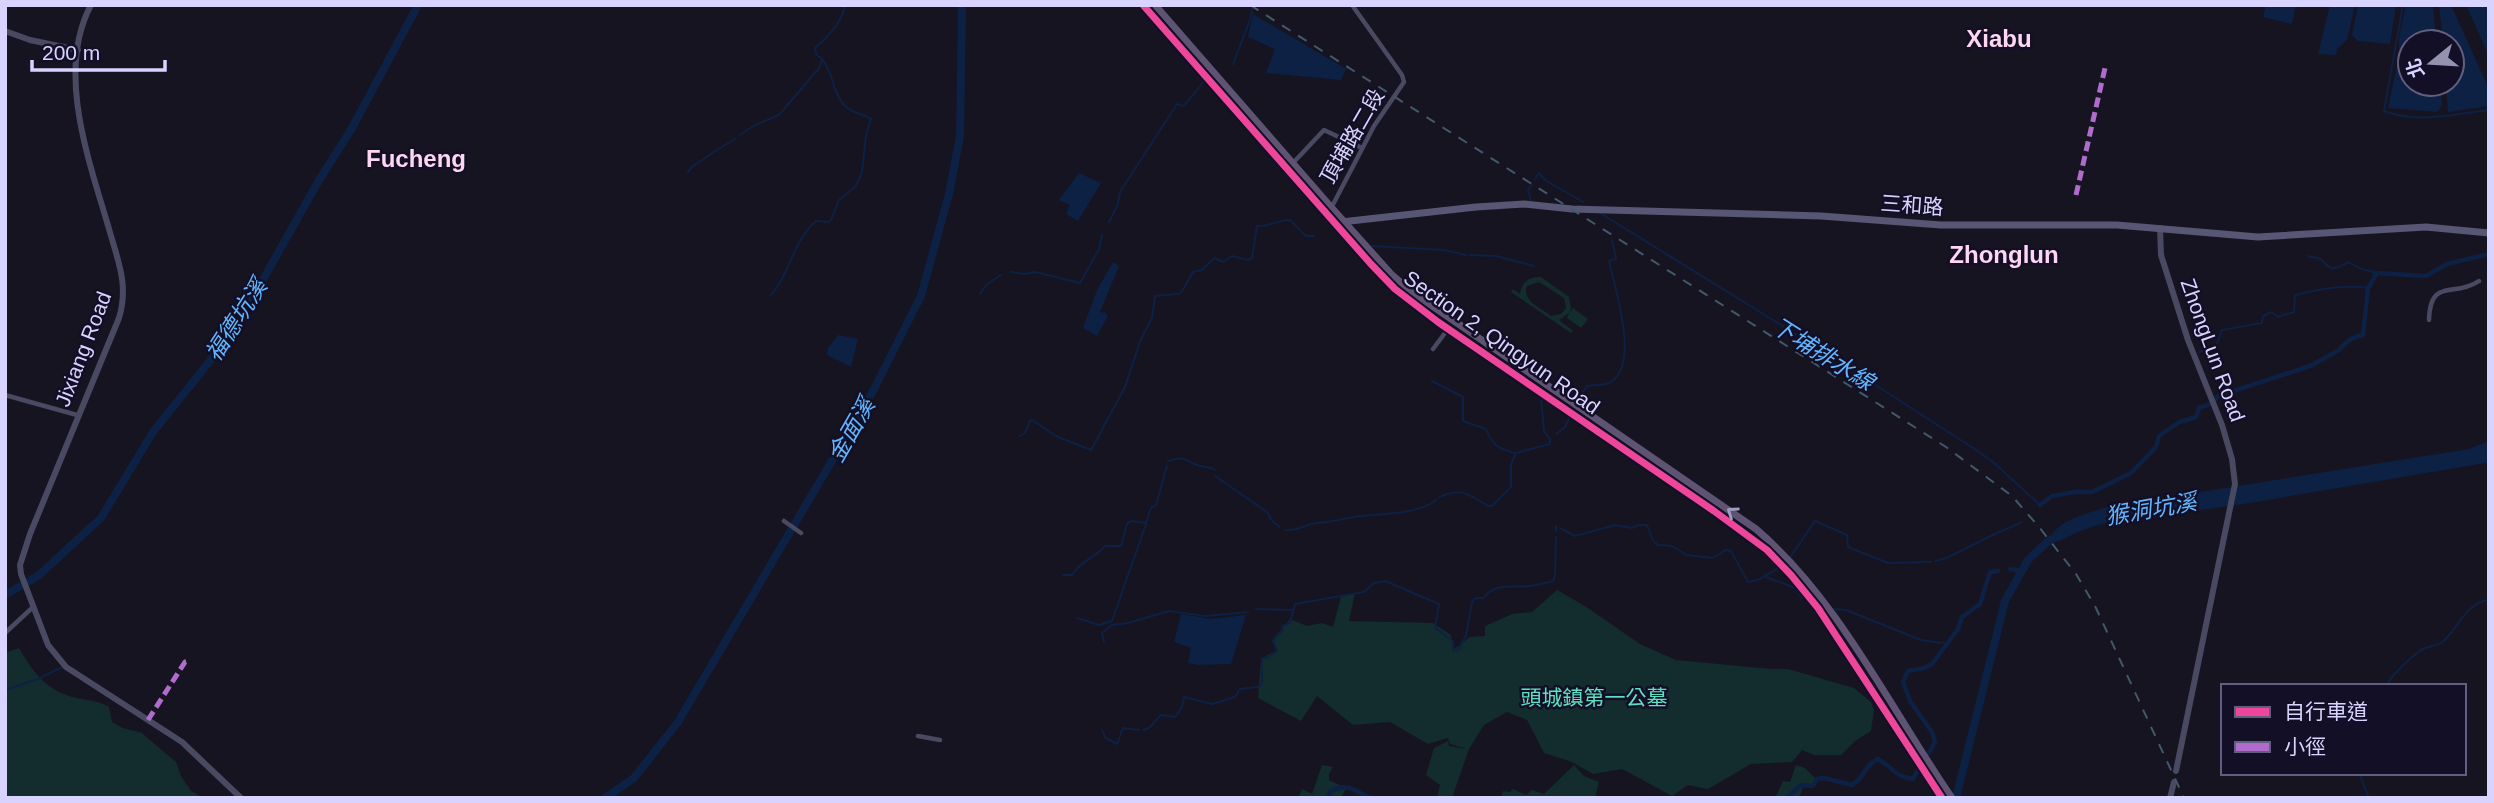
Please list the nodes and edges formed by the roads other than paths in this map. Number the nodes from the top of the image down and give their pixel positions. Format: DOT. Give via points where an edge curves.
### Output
graph roads {
  1 [pos="91,5"];
  2 [pos="1143,5"];
  3 [pos="1155,5"];
  4 [pos="1352,5"];
  5 [pos="5,31"];
  6 [pos="78,50"];
  7 [pos="1363,148"];
  8 [pos="1293,164"];
  9 [pos="1331,207"];
  10 [pos="1327,216"];
  11 [pos="1345,222"];
  12 [pos="1334,223"];
  13 [pos="2160,228"];
  14 [pos="2489,233"];
  15 [pos="2479,281"];
  16 [pos="2429,320"];
  17 [pos="1448,328"];
  18 [pos="1433,349"];
  19 [pos="1497,354"];
  20 [pos="5,395"];
  21 [pos="77,415"];
  22 [pos="784,520"];
  23 [pos="801,533"];
  24 [pos="32,608"];
  25 [pos="5,634"];
  26 [pos="918,736"];
  27 [pos="940,740"];
  28 [pos="2176,771"];
  29 [pos="2174,782"];
  30 [pos="1940,795"];
  31 [pos="241,798"];
  32 [pos="1952,798"];
  33 [pos="2170,798"];
  1 -- 6 [label="street"];
  2 -- 10 [label="main road, Section 2, Qingyun Road"];
  3 -- 8 [label="main road, Section 2, Qingyun Road"];
  4 -- 7 [label="street, 頂埔路二段" via="1404,82"];
  5 -- 6 [label="street"];
  6 -- 21 [label="street, Jixiang Road" via="76,95 83,141 125,290 119,318"];
  7 -- 8 [label="street" via="1324,130"];
  7 -- 9 [label="street, 頂埔路二段"];
  8 -- 9 [label="main road, Section 2, Qingyun Road"];
  9 -- 10 [label="street, 頂埔路二段"];
  9 -- 11 [label="main road, Section 2, Qingyun Road"];
  10 -- 12 [label="main road, Section 2, Qingyun Road"];
  11 -- 12 [label="main road, 三和路"];
  11 -- 13 [label="main road, 三和路" via="1524,204 1832,216 1941,225"];
  11 -- 19 [label="main road, Section 2, Qingyun Road" via="1392,275"];
  12 -- 17 [label="main road, Section 2, Qingyun Road" via="1395,289"];
  13 -- 14 [label="main road, 三和路" via="2258,237 2426,227"];
  13 -- 28 [label="street, ZhongLun Road" via="2161,255 2222,425 2235,484"];
  15 -- 16 [label="street" via="2433,296"];
  17 -- 18 [label="street"];
  17 -- 19 [label="main road, Section 2, Qingyun Road"];
  19 -- 30 [label="main road, Section 2, Qingyun Road" via="1779,561 1818,608"];
  32 -- 19 [label="main road, Section 2, Qingyun Road, one-way" via="1822,598 1785,555 1756,529"];
  20 -- 21 [label="street"];
  21 -- 24 [label="street, Jixiang Road" via="20,565"];
  22 -- 23 [label="street"];
  24 -- 25 [label="street"];
  24 -- 31 [label="street" via="48,645 66,667 182,742"];
  26 -- 27 [label="street"];
  29 -- 33 [label="street"];
}
